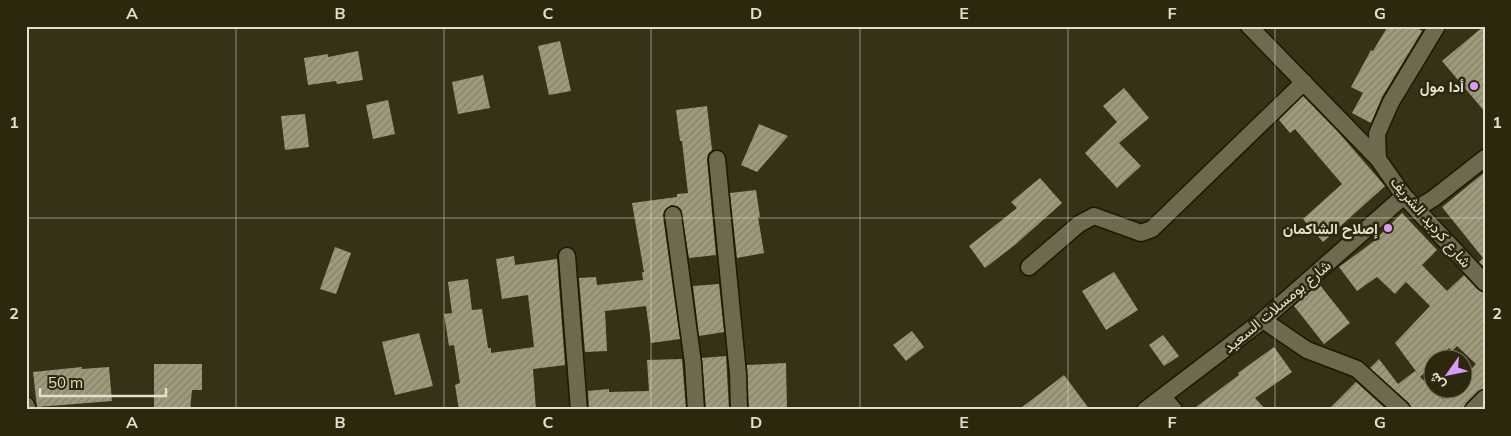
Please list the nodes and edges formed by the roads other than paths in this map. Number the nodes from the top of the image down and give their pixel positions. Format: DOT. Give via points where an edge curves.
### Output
graph roads {
  1 [pos="1249,26"];
  2 [pos="1437,26"];
  3 [pos="1304,82"];
  4 [pos="1485,158"];
  5 [pos="717,159"];
  6 [pos="1378,159"];
  7 [pos="1404,196"];
  8 [pos="1416,209"];
  9 [pos="673,215"];
  10 [pos="567,256"];
  11 [pos="1029,267"];
  12 [pos="1485,283"];
  13 [pos="1263,320"];
  14 [pos="1163,397"];
  15 [pos="1485,398"];
  16 [pos="26,405"];
  17 [pos="28,410"];
  18 [pos="579,410"];
  19 [pos="696,410"];
  20 [pos="739,410"];
  21 [pos="1145,410"];
  22 [pos="1174,410"];
  23 [pos="1402,410"];
  24 [pos="1473,410"];
  1 -- 3 [label="street, شارع كرديد الشريف"];
  2 -- 6 [label="street" via="1391,102 1377,134"];
  3 -- 6 [label="street, شارع كرديد الشريف"];
  3 -- 11 [label="street" via="1152,229 1141,233 1094,216 1079,224"];
  4 -- 8 [label="street"];
  5 -- 20 [label="street"];
  6 -- 7 [label="street, شارع كرديد الشريف"];
  7 -- 8 [label="street, شارع كرديد الشريف"];
  7 -- 13 [label="street, شارع بومسلات السعيد"];
  8 -- 12 [label="street, شارع كرديد الشريف"];
  9 -- 19 [label="street" via="693,363"];
  10 -- 18 [label="street"];
  13 -- 14 [label="street, شارع بومسلات السعيد"];
  13 -- 23 [label="street" via="1307,350 1357,369"];
  14 -- 21 [label="street, شارع بومسلات السعيد"];
  14 -- 22 [label="street"];
  15 -- 24 [label="street"];
  16 -- 17 [label="street"];
}
